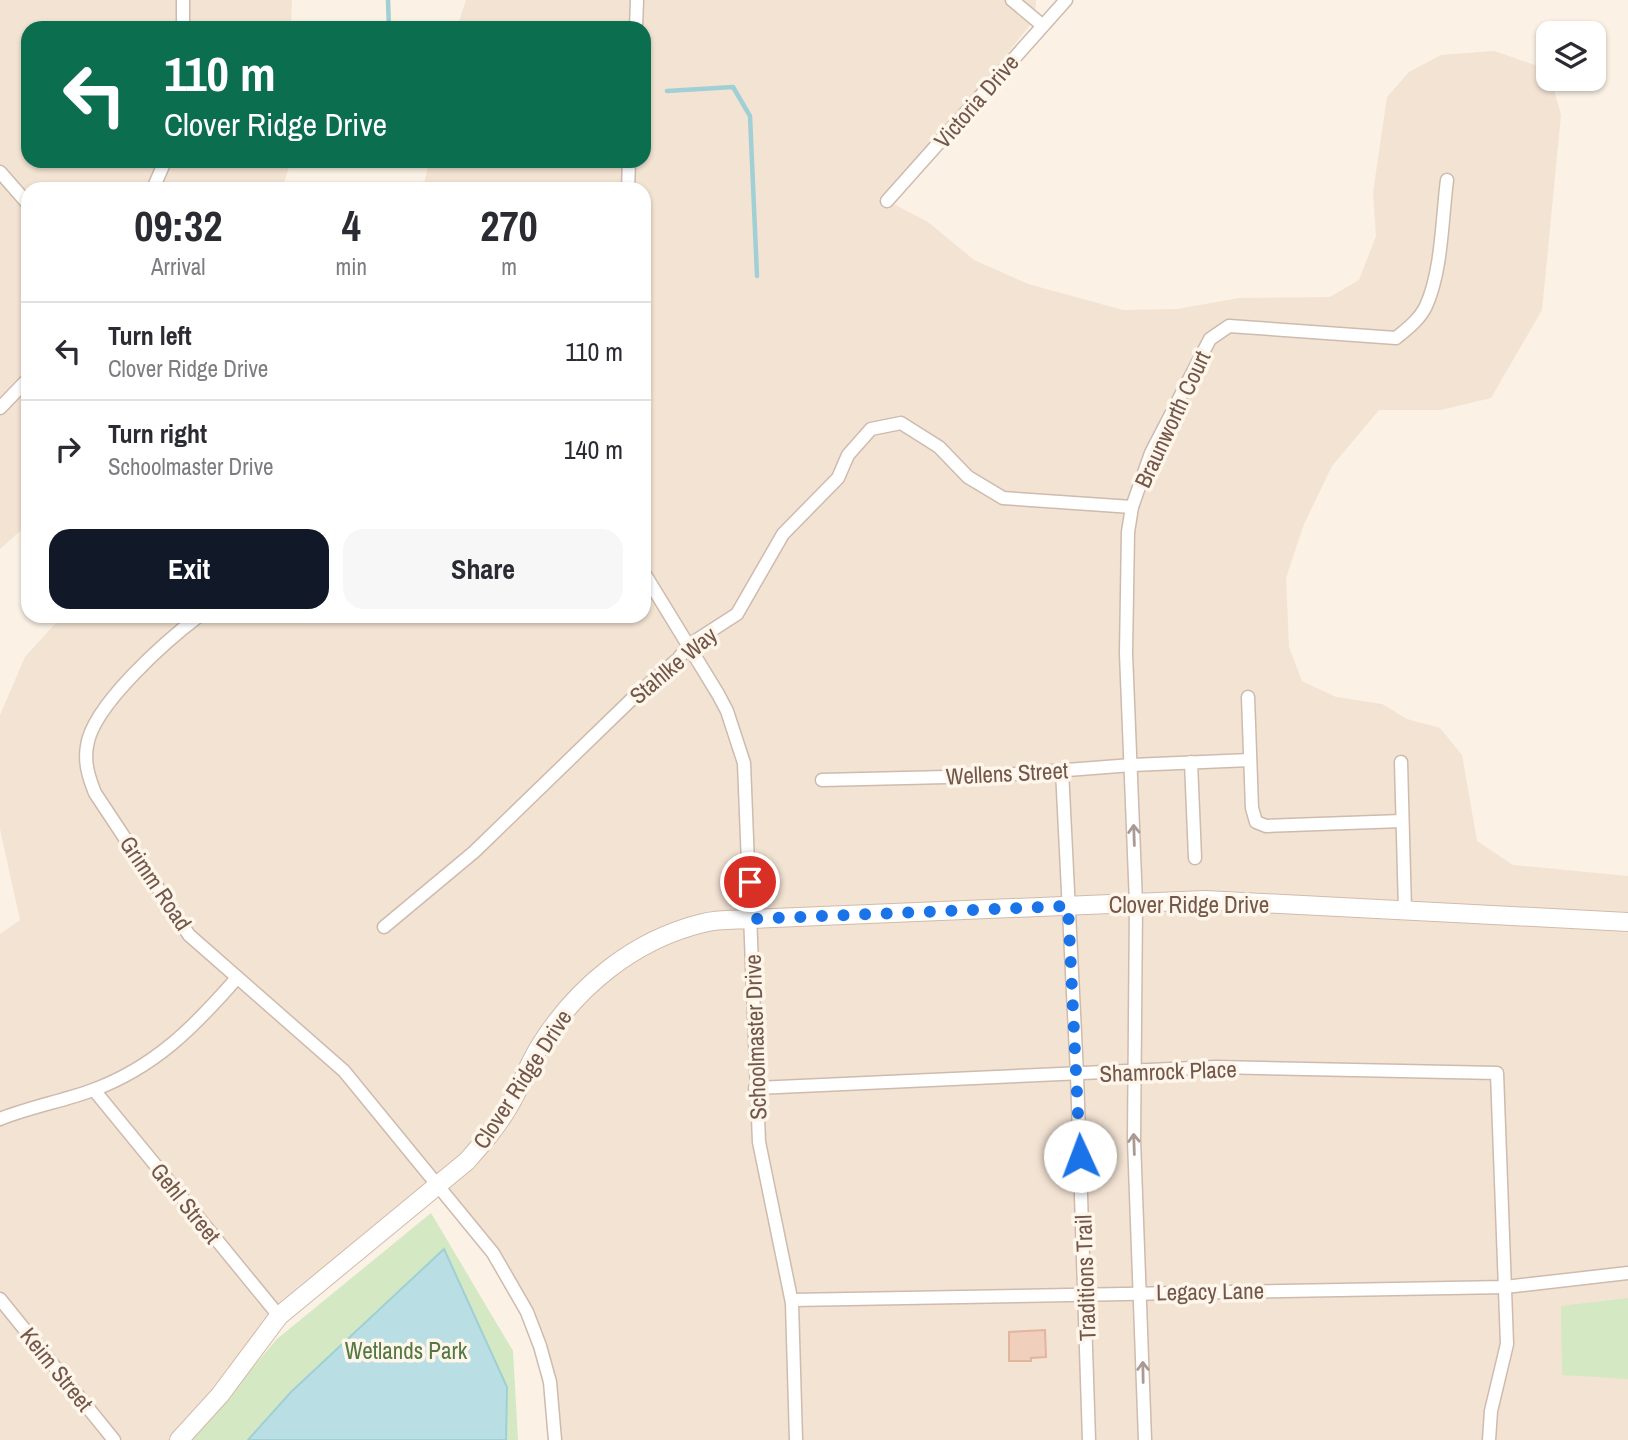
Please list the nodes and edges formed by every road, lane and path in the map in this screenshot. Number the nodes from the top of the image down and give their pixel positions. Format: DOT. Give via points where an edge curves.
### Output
graph roads {
  1 [pos="183,0"];
  2 [pos="637,0"];
  3 [pos="1012,0"];
  4 [pos="1066,0"];
  5 [pos="183,21"];
  6 [pos="636,21"];
  7 [pos="1042,25"];
  8 [pos="0,172"];
  9 [pos="1447,180"];
  10 [pos="21,196"];
  11 [pos="887,201"];
  12 [pos="21,386"];
  13 [pos="0,408"];
  14 [pos="1132,507"];
  15 [pos="651,584"];
  16 [pos="191,623"];
  17 [pos="689,645"];
  18 [pos="1248,697"];
  19 [pos="1250,760"];
  20 [pos="1191,762"];
  21 [pos="1401,762"];
  22 [pos="1132,765"];
  23 [pos="1062,770"];
  24 [pos="822,780"];
  25 [pos="1402,821"];
  26 [pos="1195,858"];
  27 [pos="1136,904"];
  28 [pos="1068,906"];
  29 [pos="1405,910"];
  30 [pos="751,919"];
  31 [pos="1628,922"];
  32 [pos="384,926"];
  33 [pos="236,979"];
  34 [pos="1133,1072"];
  35 [pos="1077,1074"];
  36 [pos="755,1088"];
  37 [pos="94,1090"];
  38 [pos="0,1119"];
  39 [pos="437,1186"];
  40 [pos="1628,1273"];
  41 [pos="1505,1287"];
  42 [pos="1086,1293"];
  43 [pos="1141,1293"];
  44 [pos="0,1299"];
  45 [pos="792,1300"];
  46 [pos="279,1315"];
  47 [pos="114,1440"];
  48 [pos="179,1440"];
  49 [pos="555,1440"];
  50 [pos="796,1440"];
  51 [pos="1089,1440"];
  52 [pos="1145,1440"];
  53 [pos="1489,1440"];
  1 -- 5 [label="street"];
  2 -- 6 [label="street"];
  3 -- 7 [label="street"];
  4 -- 7 [label="street, Victoria Drive"];
  7 -- 11 [label="street, Victoria Drive"];
  8 -- 10 [label="street"];
  9 -- 14 [label="street, Braunworth Court" via="1434,276 1426,306 1415,322 1396,338 1229,326 1210,339 1189,377 1151,453"];
  12 -- 13 [label="street"];
  14 -- 17 [label="street, Stahlke Way" via="1003,498 968,477 939,447 901,423 871,429 848,455 838,478 783,534 737,614"];
  14 -- 22 [label="street, Braunworth Court" via="1125,599"];
  15 -- 17 [label="street, Schoolmaster Drive"];
  16 -- 33 [label="street, Grimm Road" via="149,659 102,712 92,728 86,760 95,793 176,918"];
  17 -- 30 [label="street, Schoolmaster Drive" via="727,711 744,763"];
  17 -- 32 [label="street, Stahlke Way" via="474,852"];
  18 -- 19 [label="street"];
  19 -- 20 [label="street, Wellens Street"];
  19 -- 25 [label="street" via="1256,822 1266,826"];
  20 -- 22 [label="street, Wellens Street"];
  20 -- 26 [label="street"];
  21 -- 25 [label="street"];
  22 -- 23 [label="street, Wellens Street"];
  27 -- 22 [label="street, Braunworth Court, one-way"];
  23 -- 24 [label="street, Wellens Street"];
  23 -- 28 [label="street"];
  25 -- 29 [label="street"];
  27 -- 28 [label="street, Clover Ridge Drive"];
  27 -- 29 [label="street, Clover Ridge Drive" via="1205,900"];
  27 -- 34 [label="street, Braunworth Court"];
  28 -- 30 [label="street, Clover Ridge Drive"];
  28 -- 35 [label="street, Traditions Trail"];
  29 -- 31 [label="street, Clover Ridge Drive"];
  30 -- 36 [label="street, Schoolmaster Drive"];
  30 -- 39 [label="street, Clover Ridge Drive" via="706,922 673,931 604,972 555,1022 491,1134"];
  33 -- 37 [label="street" via="172,1046"];
  33 -- 39 [label="street, Grimm Road" via="344,1072"];
  34 -- 35 [label="street, Shamrock Place"];
  34 -- 41 [label="street, Shamrock Place" via="1216,1068 1497,1073"];
  43 -- 34 [label="street, Braunworth Court, one-way"];
  35 -- 36 [label="street, Shamrock Place"];
  35 -- 42 [label="street, Traditions Trail"];
  36 -- 45 [label="street, Schoolmaster Drive" via="759,1142"];
  37 -- 38 [label="street"];
  37 -- 46 [label="street, Gehl Street"];
  39 -- 46 [label="street, Clover Ridge Drive"];
  39 -- 49 [label="street, Grimm Road" via="493,1253 527,1312 550,1382"];
  40 -- 41 [label="street, Legacy Lane"];
  41 -- 43 [label="street, Legacy Lane"];
  41 -- 53 [label="street" via="1507,1344"];
  42 -- 43 [label="street, Legacy Lane"];
  42 -- 45 [label="street, Legacy Lane"];
  42 -- 51 [label="street, Traditions Trail"];
  52 -- 43 [label="street, Braunworth Court, one-way"];
  44 -- 47 [label="street, Keim Street"];
  45 -- 50 [label="street, Schoolmaster Drive"];
  46 -- 48 [label="street, Clover Ridge Drive" via="220,1395"];
}
